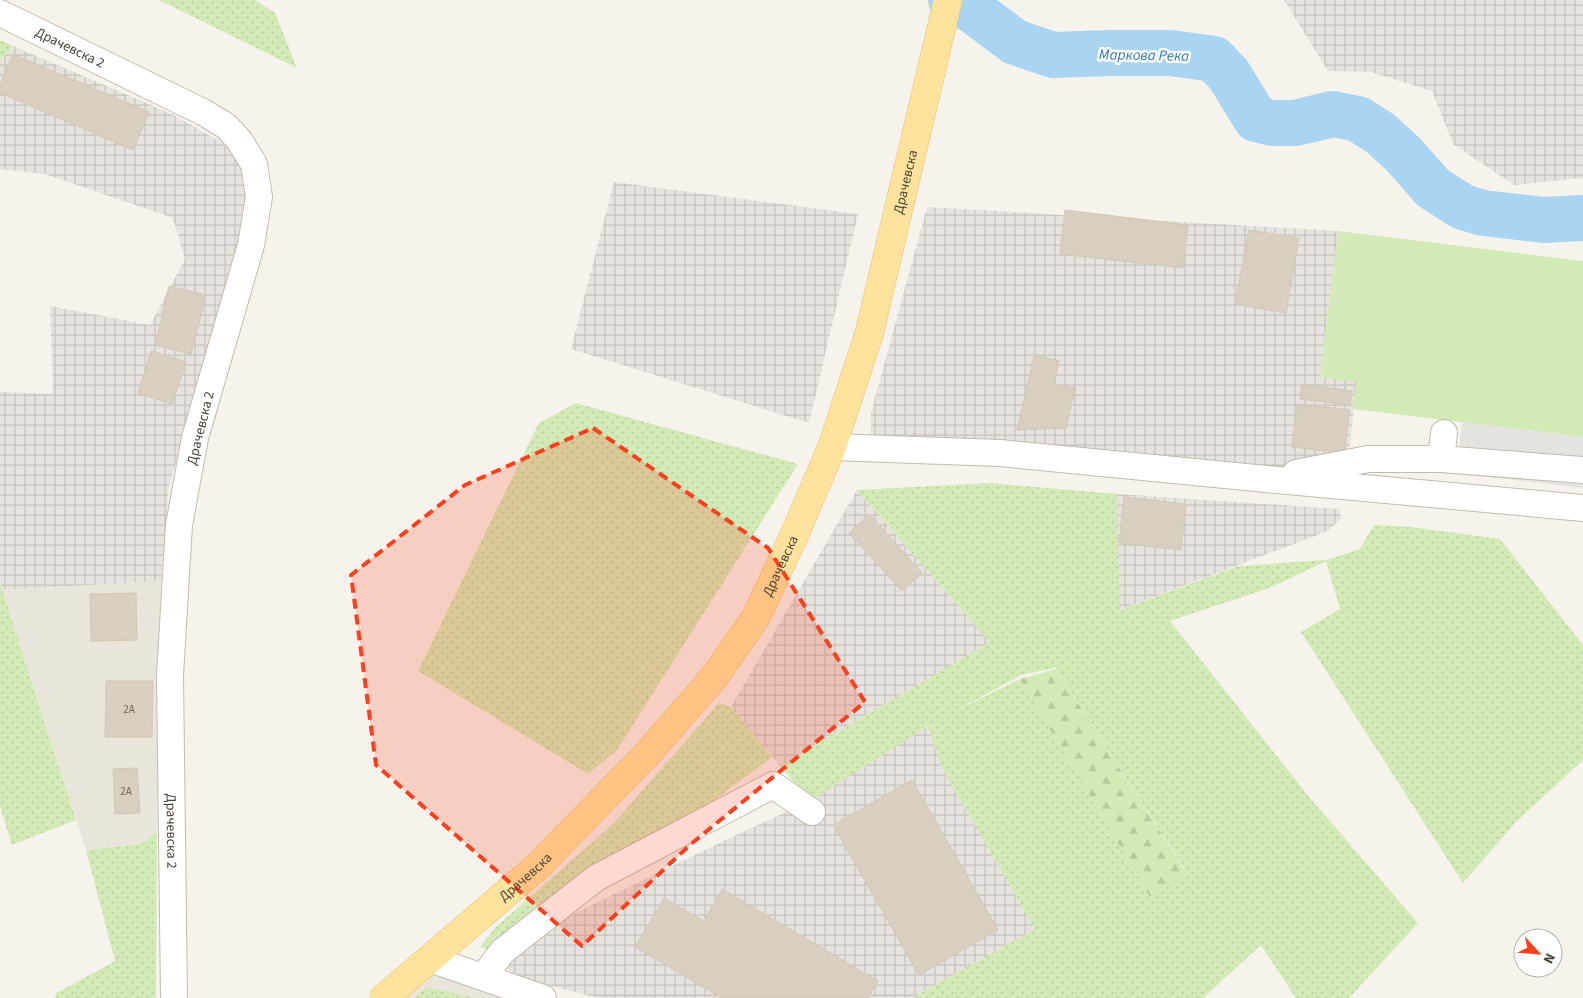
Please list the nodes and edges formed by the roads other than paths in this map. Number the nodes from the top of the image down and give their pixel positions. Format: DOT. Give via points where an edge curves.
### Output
graph roads {
  1 [pos="948,0"];
  2 [pos="0,13"];
  3 [pos="1444,433"];
  4 [pos="832,447"];
  5 [pos="1441,459"];
  6 [pos="1583,470"];
  7 [pos="1266,479"];
  8 [pos="1583,508"];
  9 [pos="812,812"];
  10 [pos="430,959"];
  11 [pos="483,977"];
  12 [pos="174,998"];
  13 [pos="384,998"];
  14 [pos="543,998"];
  1 -- 4 [label="main road, Драчевска" via="869,334"];
  2 -- 12 [label="street, Драчевска 2" via="203,112 226,126 254,164 259,197 251,245 195,438 179,525 170,674"];
  3 -- 5 [label="street"];
  4 -- 7 [label="street" via="1000,453"];
  4 -- 10 [label="main road, Драчевска" via="756,617 715,676 649,752 537,866"];
  5 -- 6 [label="street"];
  5 -- 7 [label="street" via="1368,459"];
  7 -- 8 [label="street"];
  9 -- 11 [label="street" via="773,785 596,878 503,951"];
  10 -- 11 [label="street"];
  10 -- 13 [label="main road, Драчевска"];
  11 -- 14 [label="street"];
}
